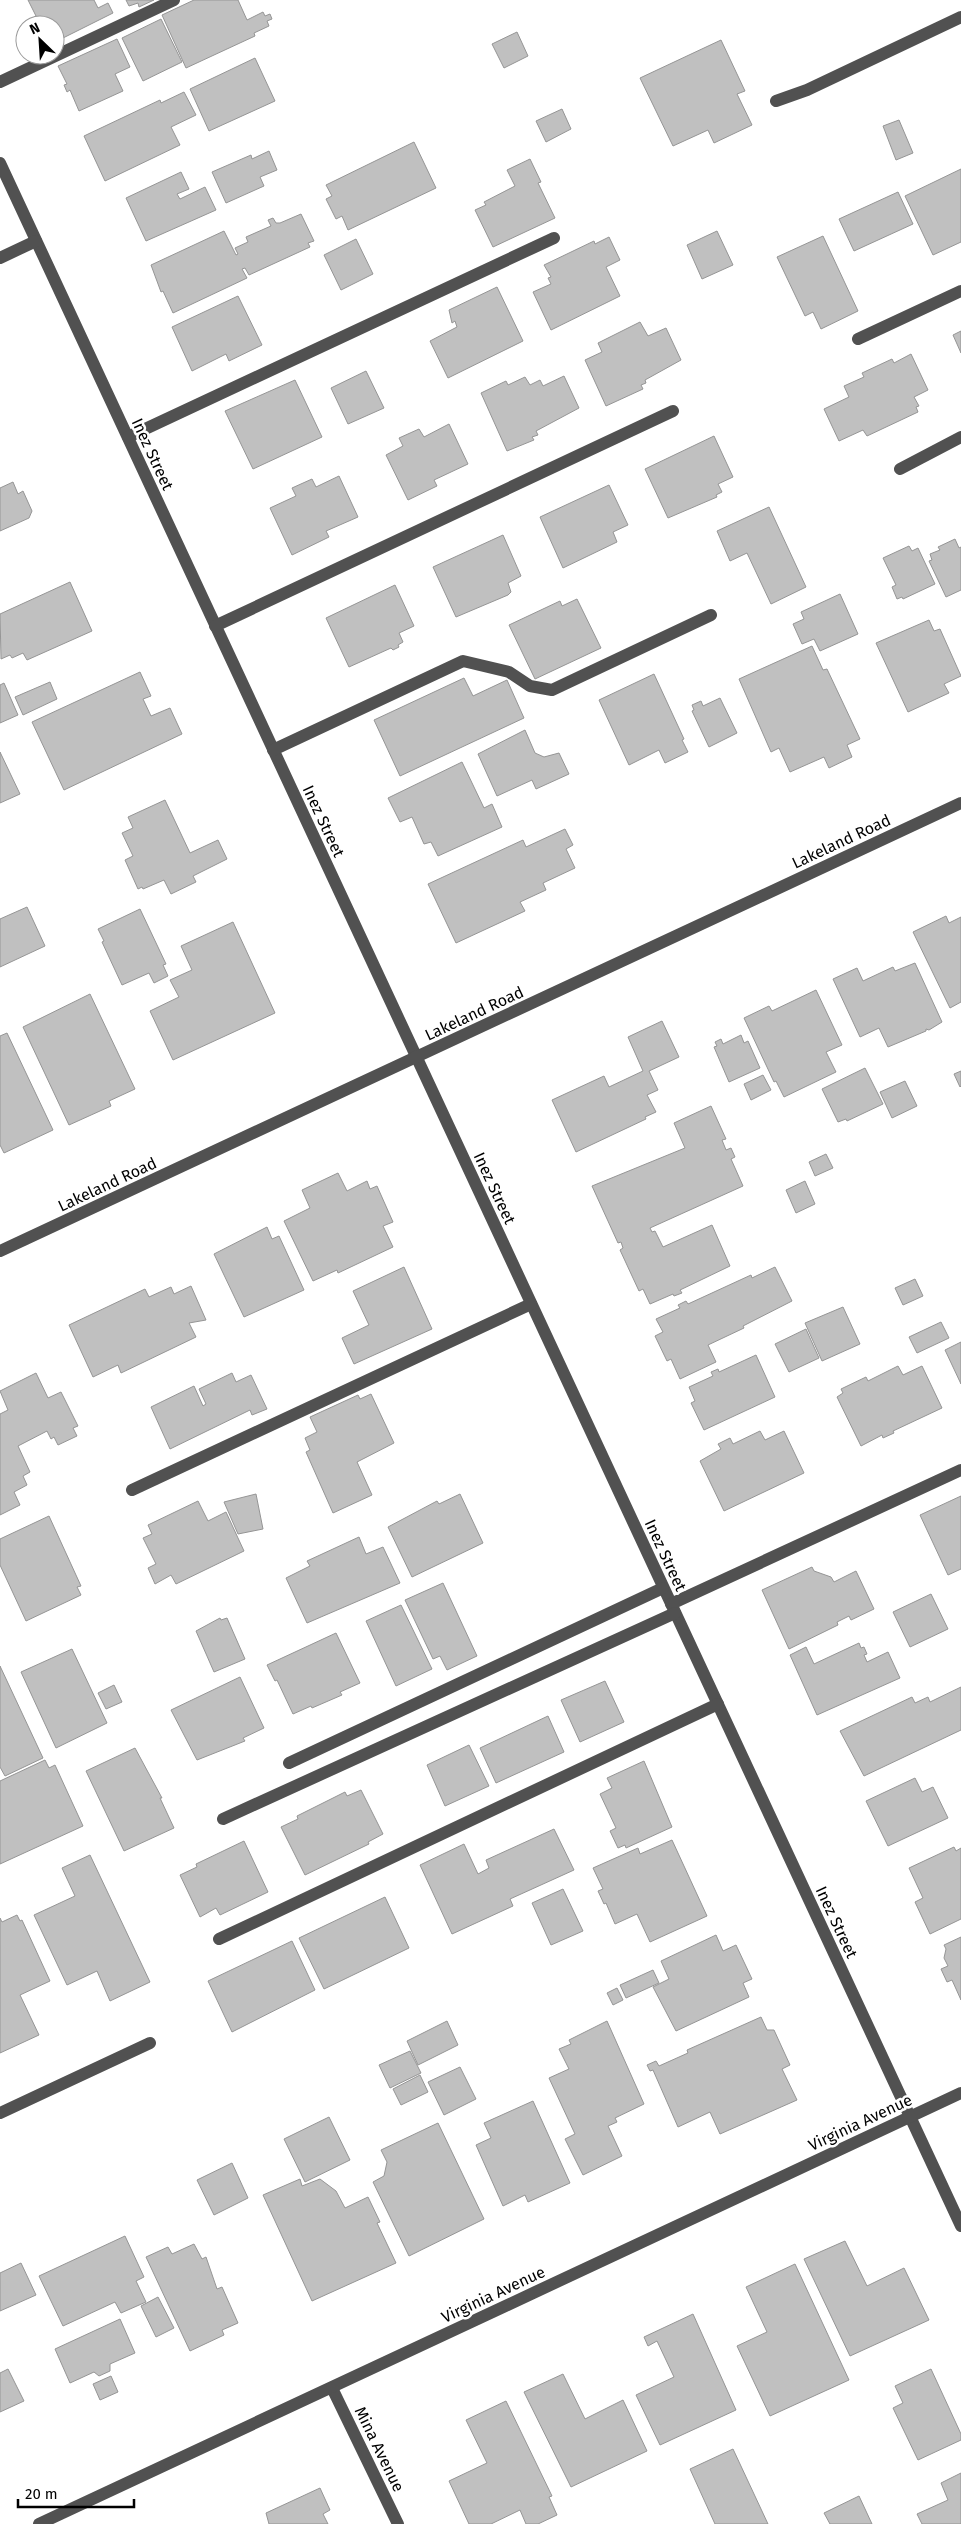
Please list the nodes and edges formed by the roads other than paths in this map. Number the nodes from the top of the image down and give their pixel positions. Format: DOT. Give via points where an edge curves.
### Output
graph roads {
  1 [pos="174,0"];
  2 [pos="961,17"];
  3 [pos="0,82"];
  4 [pos="776,101"];
  5 [pos="0,163"];
  6 [pos="554,238"];
  7 [pos="36,241"];
  8 [pos="0,258"];
  9 [pos="961,291"];
  10 [pos="858,339"];
  11 [pos="673,411"];
  12 [pos="128,437"];
  13 [pos="961,437"];
  14 [pos="900,469"];
  15 [pos="711,615"];
  16 [pos="215,626"];
  17 [pos="273,750"];
  18 [pos="961,803"];
  19 [pos="416,1057"];
  20 [pos="0,1251"];
  21 [pos="531,1304"];
  22 [pos="961,1470"];
  23 [pos="132,1490"];
  24 [pos="663,1588"];
  25 [pos="673,1608"];
  26 [pos="718,1704"];
  27 [pos="290,1763"];
  28 [pos="222,1819"];
  29 [pos="219,1939"];
  30 [pos="150,2043"];
  31 [pos="961,2093"];
  32 [pos="0,2113"];
  33 [pos="910,2117"];
  34 [pos="961,2226"];
  35 [pos="332,2388"];
  36 [pos="39,2524"];
  37 [pos="398,2524"];
  1 -- 3 [label="street"];
  2 -- 4 [label="street" via="807,90"];
  5 -- 7 [label="street, Inez Street"];
  6 -- 12 [label="street"];
  7 -- 8 [label="street"];
  7 -- 12 [label="street, Inez Street"];
  9 -- 10 [label="street"];
  11 -- 16 [label="street"];
  12 -- 16 [label="street, Inez Street"];
  13 -- 14 [label="street"];
  15 -- 17 [label="street" via="552,690 530,686 509,672 462,661"];
  16 -- 17 [label="street, Inez Street"];
  17 -- 19 [label="street, Inez Street"];
  18 -- 19 [label="street, Lakeland Road"];
  19 -- 20 [label="street, Lakeland Road"];
  19 -- 21 [label="street, Inez Street"];
  21 -- 23 [label="street"];
  21 -- 24 [label="street, Inez Street"];
  22 -- 25 [label="street"];
  24 -- 25 [label="street, Inez Street"];
  24 -- 27 [label="street"];
  25 -- 26 [label="street, Inez Street"];
  25 -- 28 [label="street"];
  26 -- 29 [label="street"];
  26 -- 33 [label="street, Inez Street"];
  30 -- 32 [label="street"];
  31 -- 33 [label="street, Virginia Avenue"];
  33 -- 34 [label="street, Inez Street"];
  33 -- 35 [label="street, Virginia Avenue"];
  35 -- 36 [label="street, Virginia Avenue"];
  35 -- 37 [label="street, Mina Avenue"];
}
